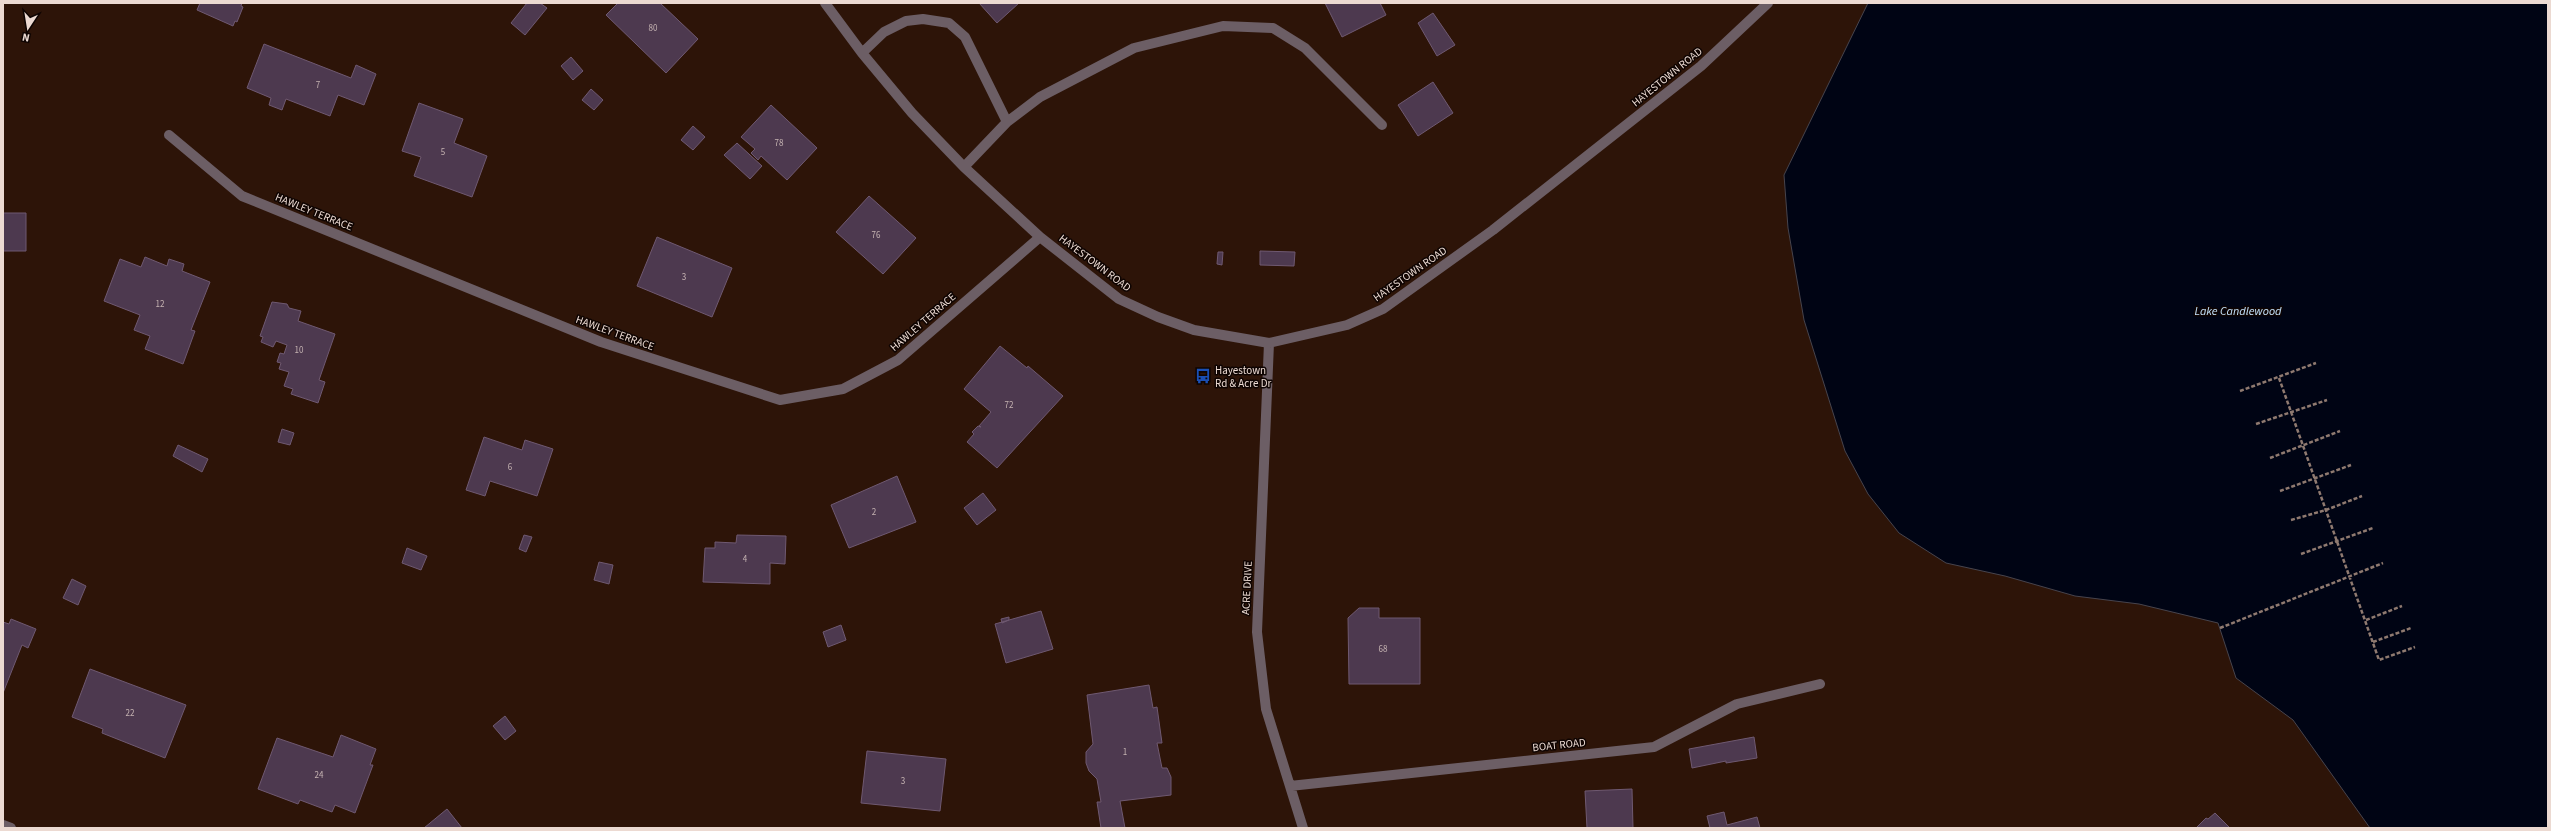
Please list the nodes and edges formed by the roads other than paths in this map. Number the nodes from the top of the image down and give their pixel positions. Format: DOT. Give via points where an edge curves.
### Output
graph roads {
  1 [pos="825,3"];
  2 [pos="1768,3"];
  3 [pos="862,53"];
  4 [pos="1007,122"];
  5 [pos="1382,125"];
  6 [pos="169,135"];
  7 [pos="964,167"];
  8 [pos="1040,237"];
  9 [pos="1269,343"];
  10 [pos="1820,684"];
  11 [pos="1290,786"];
  12 [pos="3,825"];
  13 [pos="11,828"];
  14 [pos="1303,828"];
  1 -- 3 [label="street, HAYESTOWN ROAD"];
  2 -- 9 [label="street, HAYESTOWN ROAD" via="1701,66 1493,230 1383,308 1347,325"];
  3 -- 4 [label="street" via="884,32 906,21 923,18 949,23 965,37"];
  3 -- 7 [label="street, HAYESTOWN ROAD" via="912,113"];
  4 -- 5 [label="street" via="1040,96 1134,48 1223,26 1273,28 1305,48"];
  4 -- 7 [label="street"];
  6 -- 8 [label="street, HAWLEY TERRACE" via="242,196 601,342 780,400 843,388 898,360"];
  7 -- 8 [label="street, HAYESTOWN ROAD"];
  8 -- 9 [label="street, HAYESTOWN ROAD" via="1119,299 1194,330"];
  9 -- 11 [label="street, ACRE DRIVE" via="1257,632 1266,709"];
  10 -- 11 [label="street, BOAT ROAD" via="1737,704 1654,747"];
  11 -- 14 [label="street, ACRE DRIVE"];
  12 -- 13 [label="street"];
}
